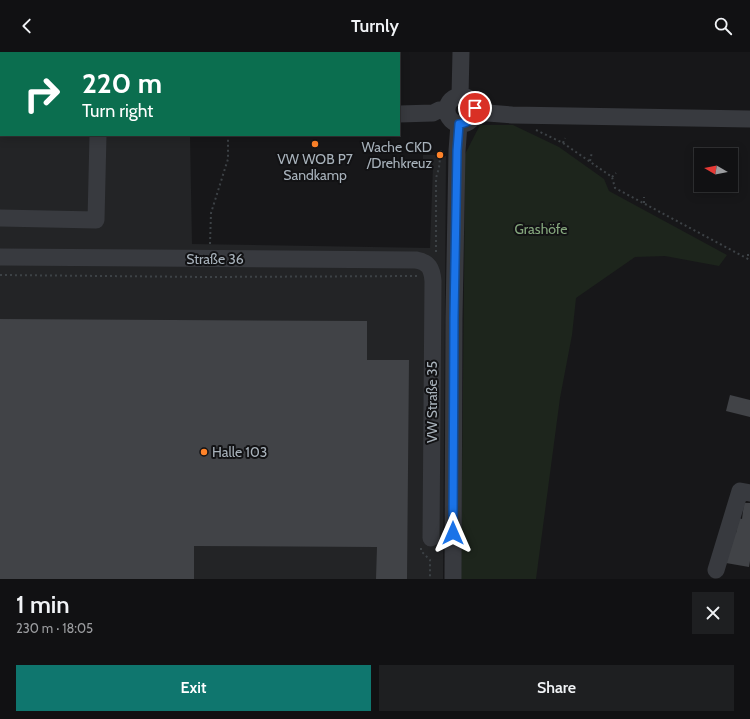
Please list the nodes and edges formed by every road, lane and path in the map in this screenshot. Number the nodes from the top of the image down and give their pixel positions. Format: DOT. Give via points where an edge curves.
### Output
graph roads {
  1 [pos="461,52"];
  2 [pos="460,96"];
  3 [pos="447,110"];
  4 [pos="475,112"];
  5 [pos="400,114"];
  6 [pos="750,120"];
  7 [pos="459,124"];
  8 [pos="536,130"];
  9 [pos="98,136"];
  10 [pos="228,136"];
  11 [pos="565,138"];
  12 [pos="563,143"];
  13 [pos="592,152"];
  14 [pos="440,158"];
  15 [pos="590,162"];
  16 [pos="616,174"];
  17 [pos="612,177"];
  18 [pos="436,178"];
  19 [pos="644,197"];
  20 [pos="644,204"];
  21 [pos="0,218"];
  22 [pos="695,227"];
  23 [pos="695,231"];
  24 [pos="748,254"];
  25 [pos="0,257"];
  26 [pos="210,259"];
  27 [pos="749,260"];
  28 [pos="426,271"];
  29 [pos="0,274"];
  30 [pos="750,493"];
  31 [pos="431,538"];
  32 [pos="716,570"];
  33 [pos="453,579"];
  1 -- 2 [label="street"];
  2 -- 3 [label="street" via="452,99"];
  2 -- 4 [label="street" via="471,100"];
  3 -- 5 [label="street"];
  3 -- 7 [label="street" via="452,121"];
  4 -- 6 [label="street"];
  4 -- 7 [label="street" via="468,122"];
  7 -- 33 [label="street" via="454,310"];
  8 -- 12 [label="path"];
  9 -- 21 [label="street" via="96,220"];
  10 -- 26 [label="path" via="228,159 211,213"];
  11 -- 12 [label="path"];
  12 -- 15 [label="path"];
  13 -- 15 [label="path"];
  14 -- 18 [label="path"];
  15 -- 17 [label="path"];
  16 -- 17 [label="path"];
  17 -- 20 [label="path" via="615,188"];
  19 -- 20 [label="path"];
  20 -- 23 [label="path"];
  22 -- 23 [label="path"];
  23 -- 27 [label="path"];
  24 -- 27 [label="path"];
  25 -- 26 [label="street, Straße 36"];
  26 -- 28 [label="street, Straße 36" via="416,260 421,261"];
  28 -- 29 [label="path" via="207,277"];
  28 -- 31 [label="street, VW Straße 35" via="431,269 433,281"];
  30 -- 32 [label="street" via="740,491"];
}
